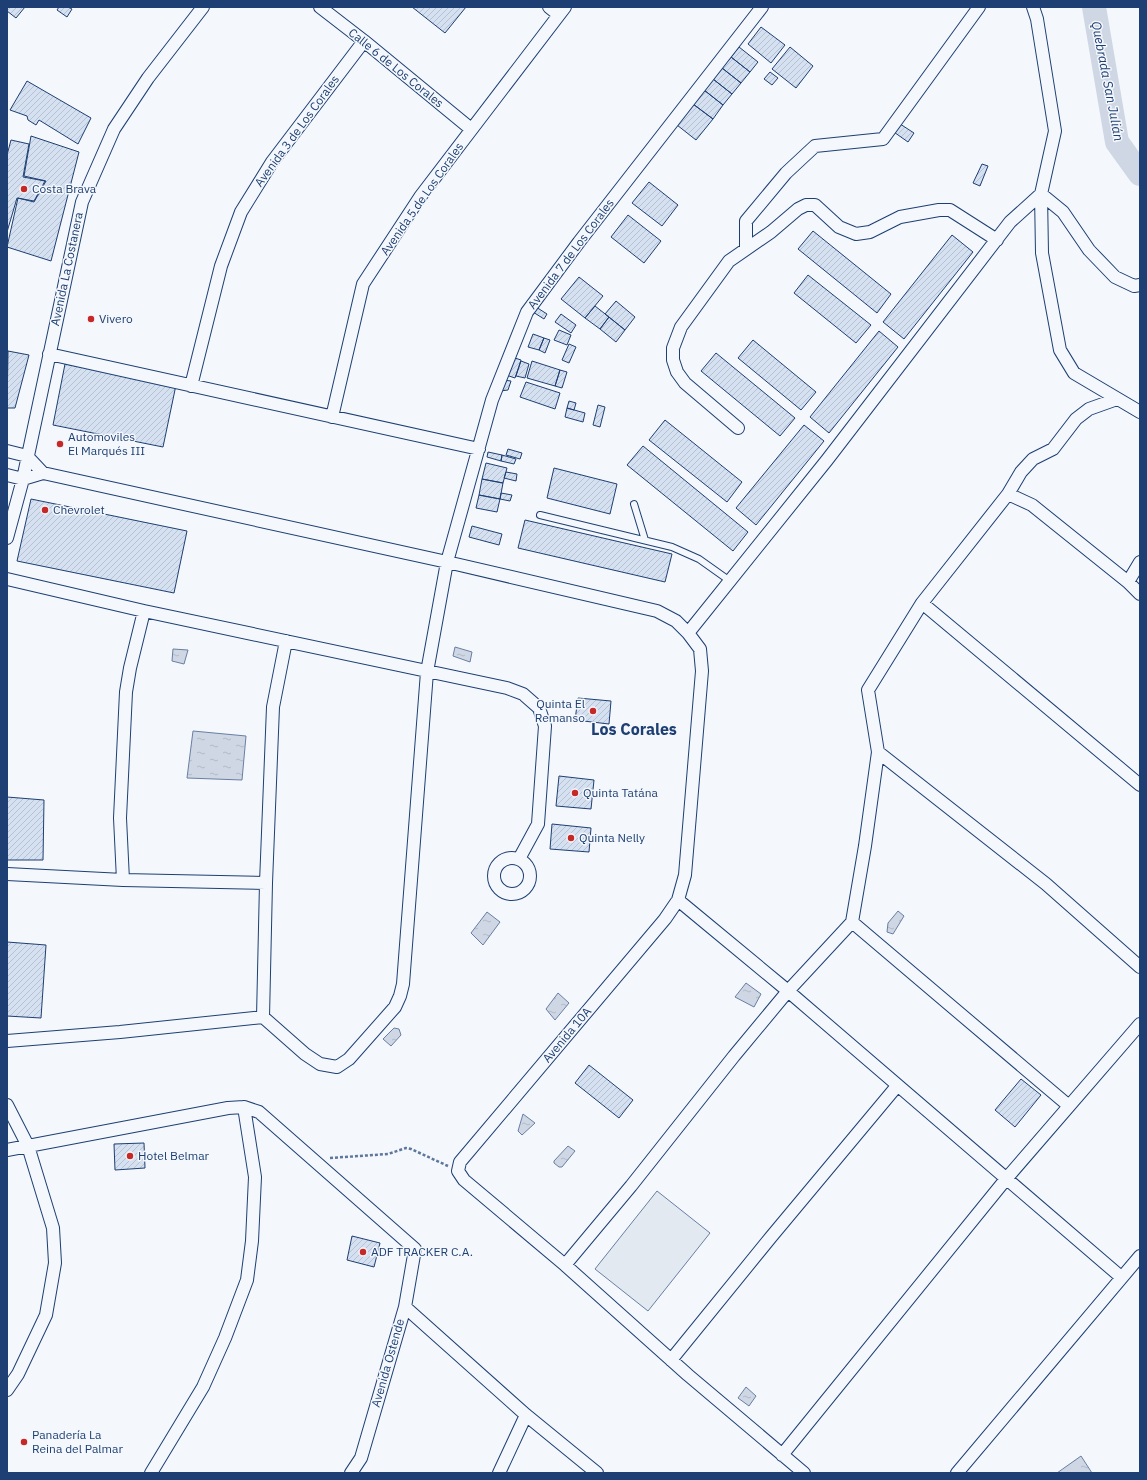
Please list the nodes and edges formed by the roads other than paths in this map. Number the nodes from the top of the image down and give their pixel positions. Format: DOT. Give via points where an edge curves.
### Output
graph roads {
  1 [pos="203,7"];
  2 [pos="320,7"];
  3 [pos="762,7"];
  4 [pos="979,7"];
  5 [pos="1032,7"];
  6 [pos="558,10"];
  7 [pos="364,41"];
  8 [pos="471,129"];
  9 [pos="1041,194"];
  10 [pos="997,240"];
  11 [pos="746,249"];
  12 [pos="1140,285"];
  13 [pos="49,354"];
  14 [pos="191,386"];
  15 [pos="1117,399"];
  16 [pos="1140,412"];
  17 [pos="332,417"];
  18 [pos="738,428"];
  19 [pos="479,449"];
  20 [pos="7,451"];
  21 [pos="27,456"];
  22 [pos="43,473"];
  23 [pos="7,475"];
  24 [pos="23,479"];
  25 [pos="1008,494"];
  26 [pos="634,504"];
  27 [pos="540,515"];
  28 [pos="7,538"];
  29 [pos="645,540"];
  30 [pos="447,562"];
  31 [pos="1140,562"];
  32 [pos="7,579"];
  33 [pos="730,581"];
  34 [pos="1128,582"];
  35 [pos="1140,594"];
  36 [pos="922,603"];
  37 [pos="144,611"];
  38 [pos="688,633"];
  39 [pos="286,641"];
  40 [pos="427,672"];
  41 [pos="878,752"];
  42 [pos="1140,786"];
  43 [pos="519,859"];
  44 [pos="7,874"];
  45 [pos="123,880"];
  46 [pos="266,883"];
  47 [pos="678,900"];
  48 [pos="852,922"];
  49 [pos="1140,967"];
  50 [pos="788,991"];
  51 [pos="263,1017"];
  52 [pos="1140,1024"];
  53 [pos="7,1041"];
  54 [pos="897,1086"];
  55 [pos="7,1105"];
  56 [pos="1069,1106"];
  57 [pos="244,1107"];
  58 [pos="28,1146"];
  59 [pos="7,1150"];
  60 [pos="1006,1179"];
  61 [pos="1140,1256"];
  62 [pos="565,1265"];
  63 [pos="1121,1277"];
  64 [pos="405,1307"];
  65 [pos="671,1360"];
  66 [pos="7,1390"];
  67 [pos="526,1415"];
  68 [pos="782,1455"];
  69 [pos="151,1473"];
  70 [pos="351,1473"];
  71 [pos="499,1473"];
  72 [pos="597,1473"];
  73 [pos="804,1473"];
  74 [pos="957,1473"];
  1 -- 13 [label="street, Avenida La Costanera" via="148,78 114,129 82,202"];
  2 -- 7 [label="street, Calle 6 de Los Corales"];
  3 -- 19 [label="street, Avenida 7 de Los Corales" via="527,312 492,400"];
  4 -- 11 [label="street" via="883,139 815,146 786,173 746,222"];
  5 -- 9 [label="street" via="1037,19 1055,131"];
  6 -- 8 [label="street, Avenida 5 de Los Corales"];
  7 -- 8 [label="street, Calle 6 de Los Corales"];
  7 -- 14 [label="street, Avenida 3 de Los Corales" via="272,162 241,212 221,266"];
  8 -- 17 [label="street, Avenida 5 de Los Corales" via="420,197 363,284"];
  9 -- 10 [label="street" via="1010,222"];
  9 -- 12 [label="street" via="1063,212 1089,250 1116,277 1134,286"];
  9 -- 15 [label="street" via="1042,253 1060,350 1074,373"];
  10 -- 11 [label="street" via="950,210 900,217 870,232 856,234 839,227 815,205 806,205 798,208 771,232"];
  10 -- 33 [label="street"];
  11 -- 18 [label="street" via="728,261 681,327 673,348 677,372 685,383"];
  13 -- 14 [label="street"];
  13 -- 21 [label="street, Avenida La Costanera"];
  14 -- 17 [label="street"];
  15 -- 16 [label="street"];
  15 -- 25 [label="street" via="1089,409 1076,419 1053,449 1034,459 1021,472"];
  17 -- 19 [label="street"];
  19 -- 30 [label="street, Avenida 7 de Los Corales"];
  20 -- 21 [label="street"];
  21 -- 22 [label="street"];
  21 -- 24 [label="street, Avenida La Costanera"];
  22 -- 24 [label="street"];
  22 -- 30 [label="street, Avenida 10A"];
  23 -- 24 [label="street"];
  24 -- 28 [label="street, Avenida La Costanera"];
  25 -- 34 [label="street" via="1032,505"];
  25 -- 36 [label="street"];
  26 -- 29 [label="lane"];
  27 -- 29 [label="lane"];
  29 -- 33 [label="lane" via="672,547 699,559"];
  30 -- 38 [label="street, Avenida 10A" via="657,610 676,621"];
  30 -- 40 [label="street, Avenida 7 de Los Corales"];
  31 -- 34 [label="street"];
  32 -- 37 [label="street"];
  33 -- 38 [label="street"];
  34 -- 35 [label="street"];
  36 -- 41 [label="street" via="868,690"];
  36 -- 42 [label="street"];
  37 -- 39 [label="street"];
  37 -- 45 [label="street" via="126,692 120,818"];
  38 -- 47 [label="street, Avenida 10A" via="700,649 702,671 685,875"];
  39 -- 40 [label="street"];
  39 -- 46 [label="street" via="273,707"];
  40 -- 43 [label="street" via="507,688 523,694 538,708 546,726 538,824"];
  40 -- 51 [label="street, Avenida 7 de Los Corales" via="403,984 395,1007 349,1059 337,1067 320,1064 305,1054"];
  41 -- 48 [label="street"];
  41 -- 49 [label="street" via="1046,884"];
  44 -- 45 [label="street"];
  45 -- 46 [label="street"];
  46 -- 51 [label="street"];
  47 -- 50 [label="street"];
  47 -- 62 [label="street, Avenida 10A" via="665,919 460,1162 458,1171 464,1180"];
  48 -- 50 [label="street"];
  48 -- 56 [label="street"];
  50 -- 54 [label="street"];
  50 -- 62 [label="street"];
  51 -- 53 [label="street"];
  52 -- 56 [label="street"];
  54 -- 60 [label="street"];
  54 -- 65 [label="street" via="770,1236"];
  55 -- 58 [label="street"];
  56 -- 60 [label="street"];
  57 -- 58 [label="street"];
  57 -- 64 [label="street, Avenida Ostende" via="259,1112 415,1249"];
  57 -- 69 [label="street" via="255,1178 252,1240 246,1280 225,1338 202,1387"];
  58 -- 59 [label="street"];
  58 -- 66 [label="street" via="53,1228 55,1263 46,1315 18,1374"];
  60 -- 63 [label="street"];
  60 -- 68 [label="street"];
  61 -- 63 [label="street"];
  62 -- 65 [label="street"];
  63 -- 74 [label="street"];
  64 -- 67 [label="street"];
  64 -- 70 [label="street, Avenida Ostende" via="361,1458"];
  65 -- 68 [label="street"];
  67 -- 71 [label="street"];
  67 -- 72 [label="street"];
  68 -- 73 [label="street"];
}
